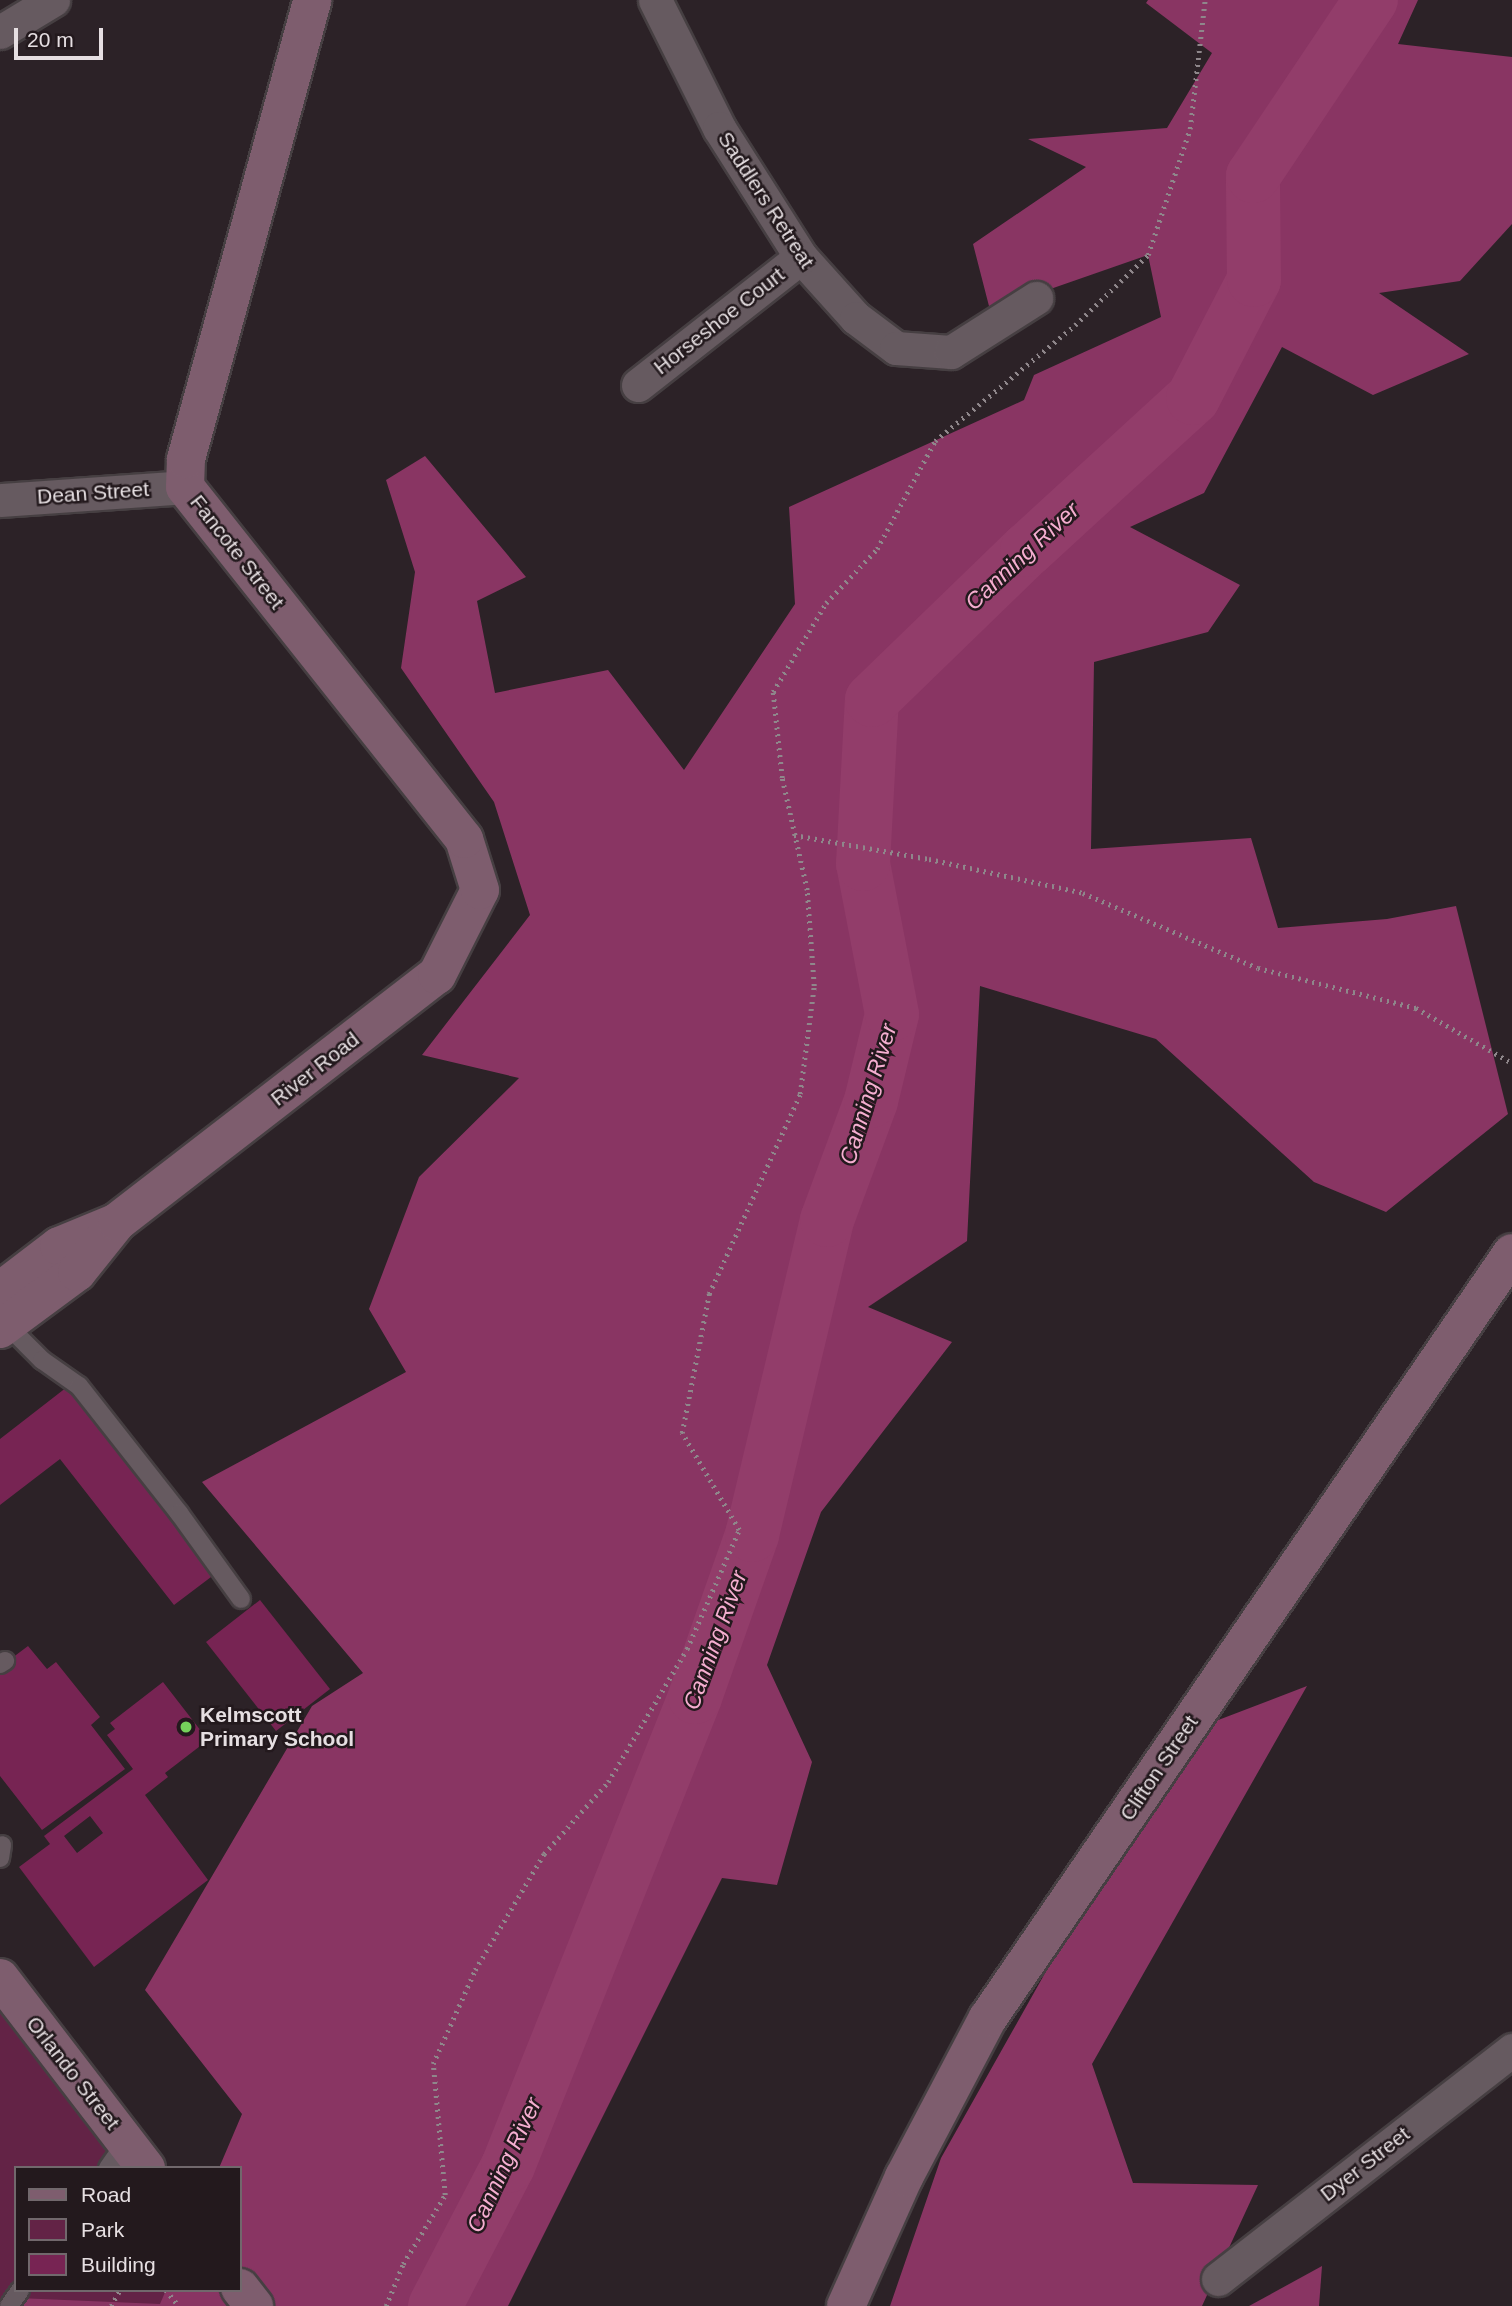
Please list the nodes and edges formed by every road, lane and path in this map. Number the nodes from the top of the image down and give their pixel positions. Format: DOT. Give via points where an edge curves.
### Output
graph roads {
  1 [pos="53,0"];
  2 [pos="312,0"];
  3 [pos="655,0"];
  4 [pos="1205,0"];
  5 [pos="0,32"];
  6 [pos="801,257"];
  7 [pos="1036,298"];
  8 [pos="638,385"];
  9 [pos="185,487"];
  10 [pos="0,500"];
  11 [pos="794,835"];
  12 [pos="480,890"];
  13 [pos="1512,1063"];
  14 [pos="1512,1253"];
  15 [pos="2,1315"];
  16 [pos="241,1599"];
  17 [pos="0,1978"];
  18 [pos="1512,2050"];
  19 [pos="126,2159"];
  20 [pos="1218,2278"];
  21 [pos="242,2291"];
  22 [pos="168,2292"];
  23 [pos="179,2306"];
  24 [pos="254,2306"];
  25 [pos="386,2306"];
  26 [pos="846,2306"];
  1 -- 5 [label="street"];
  2 -- 9 [label="main road, Fancote Street" via="186,459"];
  3 -- 6 [label="street, Saddlers Retreat" via="719,128"];
  4 -- 11 [label="path" via="1190,129 1148,255 1075,325 935,440 877,549 826,603 773,692 782,778"];
  6 -- 7 [label="street, Saddlers Retreat" via="856,318 896,348 951,352"];
  6 -- 8 [label="street, Horseshoe Court"];
  9 -- 10 [label="street, Dean Street"];
  9 -- 12 [label="main road, Fancote Street" via="464,839"];
  11 -- 13 [label="path" via="1083,892 1258,968 1416,1009"];
  11 -- 25 [label="path" via="807,890 814,986 800,1094 709,1294 682,1433 739,1530 687,1649 615,1771 544,1854 475,1970 433,2064 445,2195 404,2263"];
  12 -- 15 [label="main road, River Road" via="437,975 117,1222 77,1272"];
  14 -- 26 [label="main road, Clifton Street" via="988,2018 904,2177"];
  15 -- 16 [label="lane" via="36,1355 79,1386"];
  17 -- 19 [label="main road, Orlando Street"];
  18 -- 20 [label="street, Dyer Street"];
  21 -- 24 [label="main road"];
  22 -- 23 [label="path"];
}
